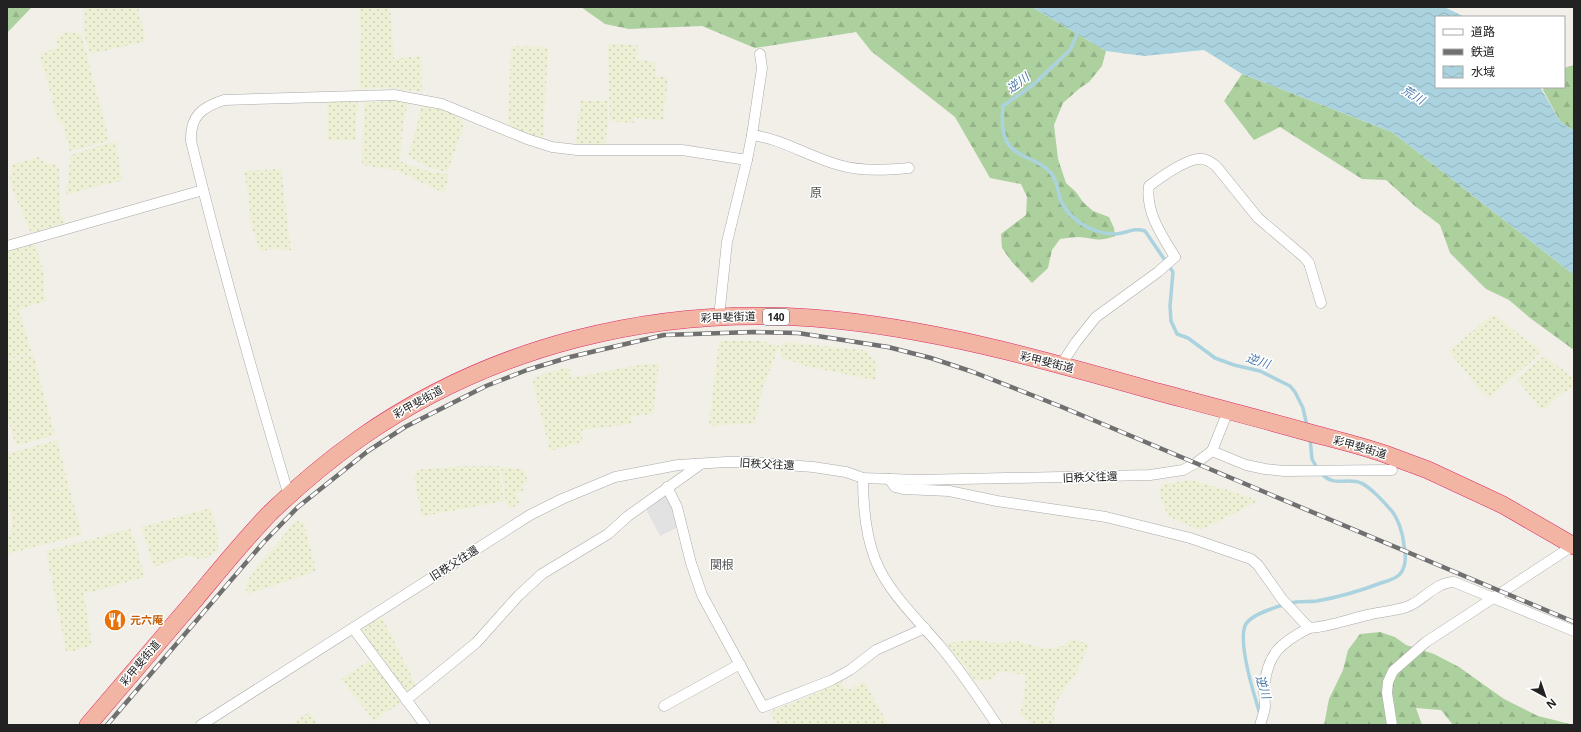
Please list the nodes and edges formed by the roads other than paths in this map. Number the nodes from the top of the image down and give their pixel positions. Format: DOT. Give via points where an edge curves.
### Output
graph roads {
  1 [pos="760,54"];
  2 [pos="752,135"];
  3 [pos="747,160"];
  4 [pos="909,168"];
  5 [pos="203,190"];
  6 [pos="7,246"];
  7 [pos="1321,303"];
  8 [pos="719,318"];
  9 [pos="1062,365"];
  10 [pos="1228,411"];
  11 [pos="1212,451"];
  12 [pos="701,464"];
  13 [pos="1392,470"];
  14 [pos="863,478"];
  15 [pos="889,479"];
  16 [pos="667,487"];
  17 [pos="289,496"];
  18 [pos="1574,546"];
  19 [pos="1494,598"];
  20 [pos="353,628"];
  21 [pos="925,628"];
  22 [pos="1309,628"];
  23 [pos="1574,631"];
  24 [pos="740,664"];
  25 [pos="406,700"];
  26 [pos="664,706"];
  27 [pos="88,725"];
  28 [pos="201,725"];
  29 [pos="426,725"];
  30 [pos="997,725"];
  31 [pos="1260,725"];
  32 [pos="1392,725"];
  1 -- 2 [label="street" via="762,68"];
  2 -- 3 [label="street"];
  2 -- 4 [label="street" via="774,140 852,168"];
  3 -- 5 [label="street" via="682,150 577,150 540,145 442,104 394,95 224,100 209,104 203,109 196,116 190,133"];
  3 -- 8 [label="street" via="727,242"];
  5 -- 6 [label="street"];
  5 -- 17 [label="street"];
  7 -- 9 [label="street" via="1309,263 1304,256 1258,218 1216,166 1199,159 1170,171 1149,186 1148,193 1156,226 1175,257 1096,317"];
  8 -- 9 [label="highway, 彩甲斐街道 / 140" via="860,317"];
  8 -- 17 [label="highway, 彩甲斐街道 / 140" via="666,321 607,331 528,352 494,366 445,387 389,419 358,439"];
  9 -- 10 [label="highway, 彩甲斐街道 / 140"];
  10 -- 11 [label="street"];
  10 -- 18 [label="highway, 彩甲斐街道 / 140" via="1366,447 1420,467 1503,505"];
  11 -- 13 [label="street" via="1246,465 1265,469"];
  11 -- 15 [label="street, 旧秩父往還" via="1183,470 1150,475"];
  12 -- 14 [label="street, 旧秩父往還" via="747,462 798,466 846,472"];
  12 -- 16 [label="street"];
  12 -- 20 [label="street, 旧秩父往還" via="665,467 615,477 562,499 530,515"];
  14 -- 15 [label="street, 旧秩父往還"];
  14 -- 21 [label="street" via="863,502 875,560 893,590"];
  15 -- 22 [label="street" via="895,487 903,489 949,491 997,501 1106,517 1190,538 1251,559 1282,599"];
  16 -- 24 [label="street" via="677,507 695,579"];
  16 -- 25 [label="street" via="608,534 542,574 519,594 476,643"];
  17 -- 27 [label="highway, 彩甲斐街道 / 140" via="246,540"];
  18 -- 19 [label="street"];
  19 -- 22 [label="street" via="1448,582 1404,608"];
  19 -- 23 [label="street"];
  19 -- 32 [label="street" via="1426,642 1393,671 1387,693"];
  20 -- 25 [label="street"];
  20 -- 28 [label="street, 旧秩父往還"];
  21 -- 24 [label="street" via="876,650 832,680 763,707"];
  21 -- 30 [label="street" via="973,688"];
  22 -- 31 [label="street" via="1293,636 1273,654 1268,665 1264,688 1265,708"];
  24 -- 26 [label="street"];
  25 -- 29 [label="street"];
}
